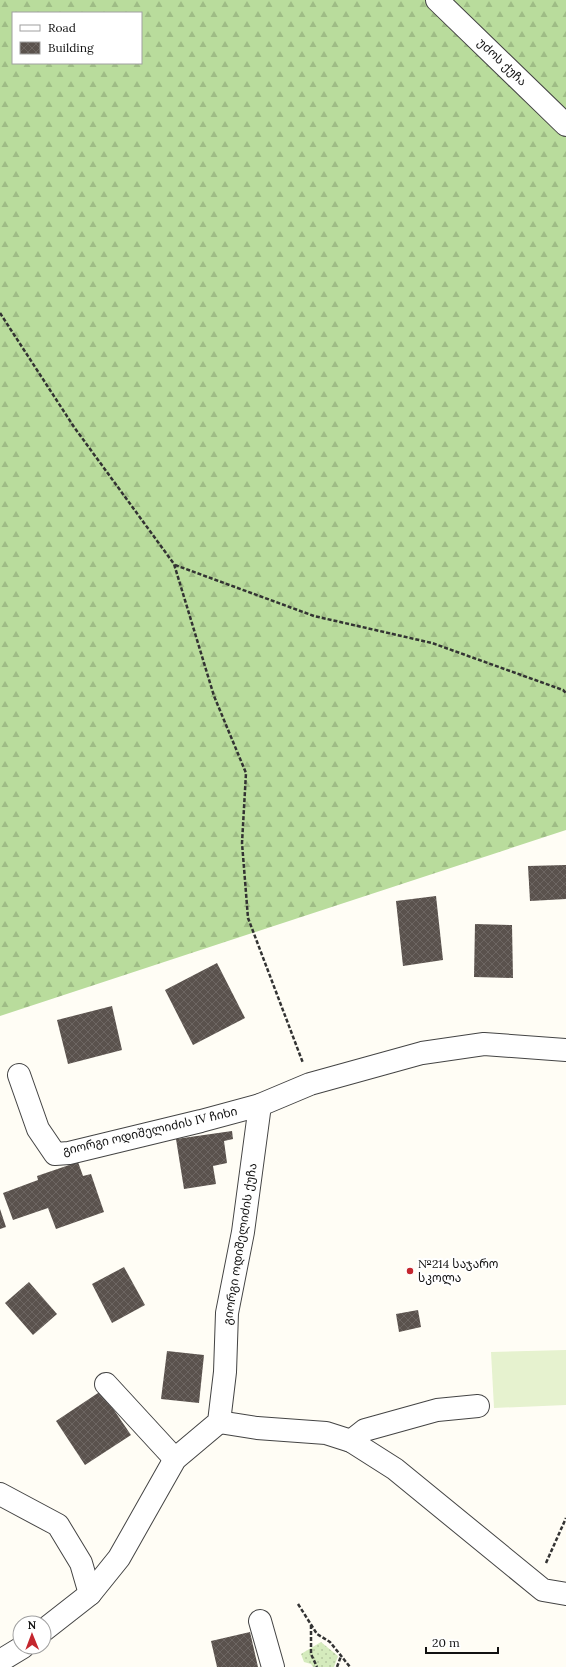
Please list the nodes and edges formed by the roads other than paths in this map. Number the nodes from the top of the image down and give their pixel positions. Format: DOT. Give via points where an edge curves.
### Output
graph roads {
  1 [pos="437,0"];
  2 [pos="566,125"];
  3 [pos="566,1050"];
  4 [pos="19,1075"];
  5 [pos="260,1104"];
  6 [pos="106,1384"];
  7 [pos="478,1406"];
  8 [pos="219,1422"];
  9 [pos="351,1441"];
  10 [pos="175,1459"];
  11 [pos="0,1494"];
  12 [pos="90,1594"];
  13 [pos="566,1594"];
  14 [pos="260,1621"];
  15 [pos="52,1624"];
  16 [pos="12,1654"];
  17 [pos="0,1661"];
  18 [pos="273,1667"];
  1 -- 2 [label="street, უძოს ქუჩა"];
  3 -- 5 [label="street" via="484,1044 422,1053 310,1084"];
  4 -- 5 [label="street, გიორგი ოდიშელიძის IV ჩიხი" via="38,1129 54,1154 69,1153"];
  5 -- 8 [label="street, გიორგი ოდიშელიძის ქუჩა" via="243,1232 227,1313 225,1372"];
  6 -- 10 [label="street"];
  7 -- 9 [label="street" via="437,1410 365,1430"];
  8 -- 9 [label="street" via="257,1428 326,1433"];
  8 -- 10 [label="street"];
  9 -- 13 [label="street" via="395,1469 543,1590"];
  10 -- 12 [label="street" via="119,1558"];
  11 -- 12 [label="street" via="58,1525 81,1563"];
  12 -- 15 [label="street"];
  14 -- 18 [label="street"];
  16 -- 17 [label="street"];
}
